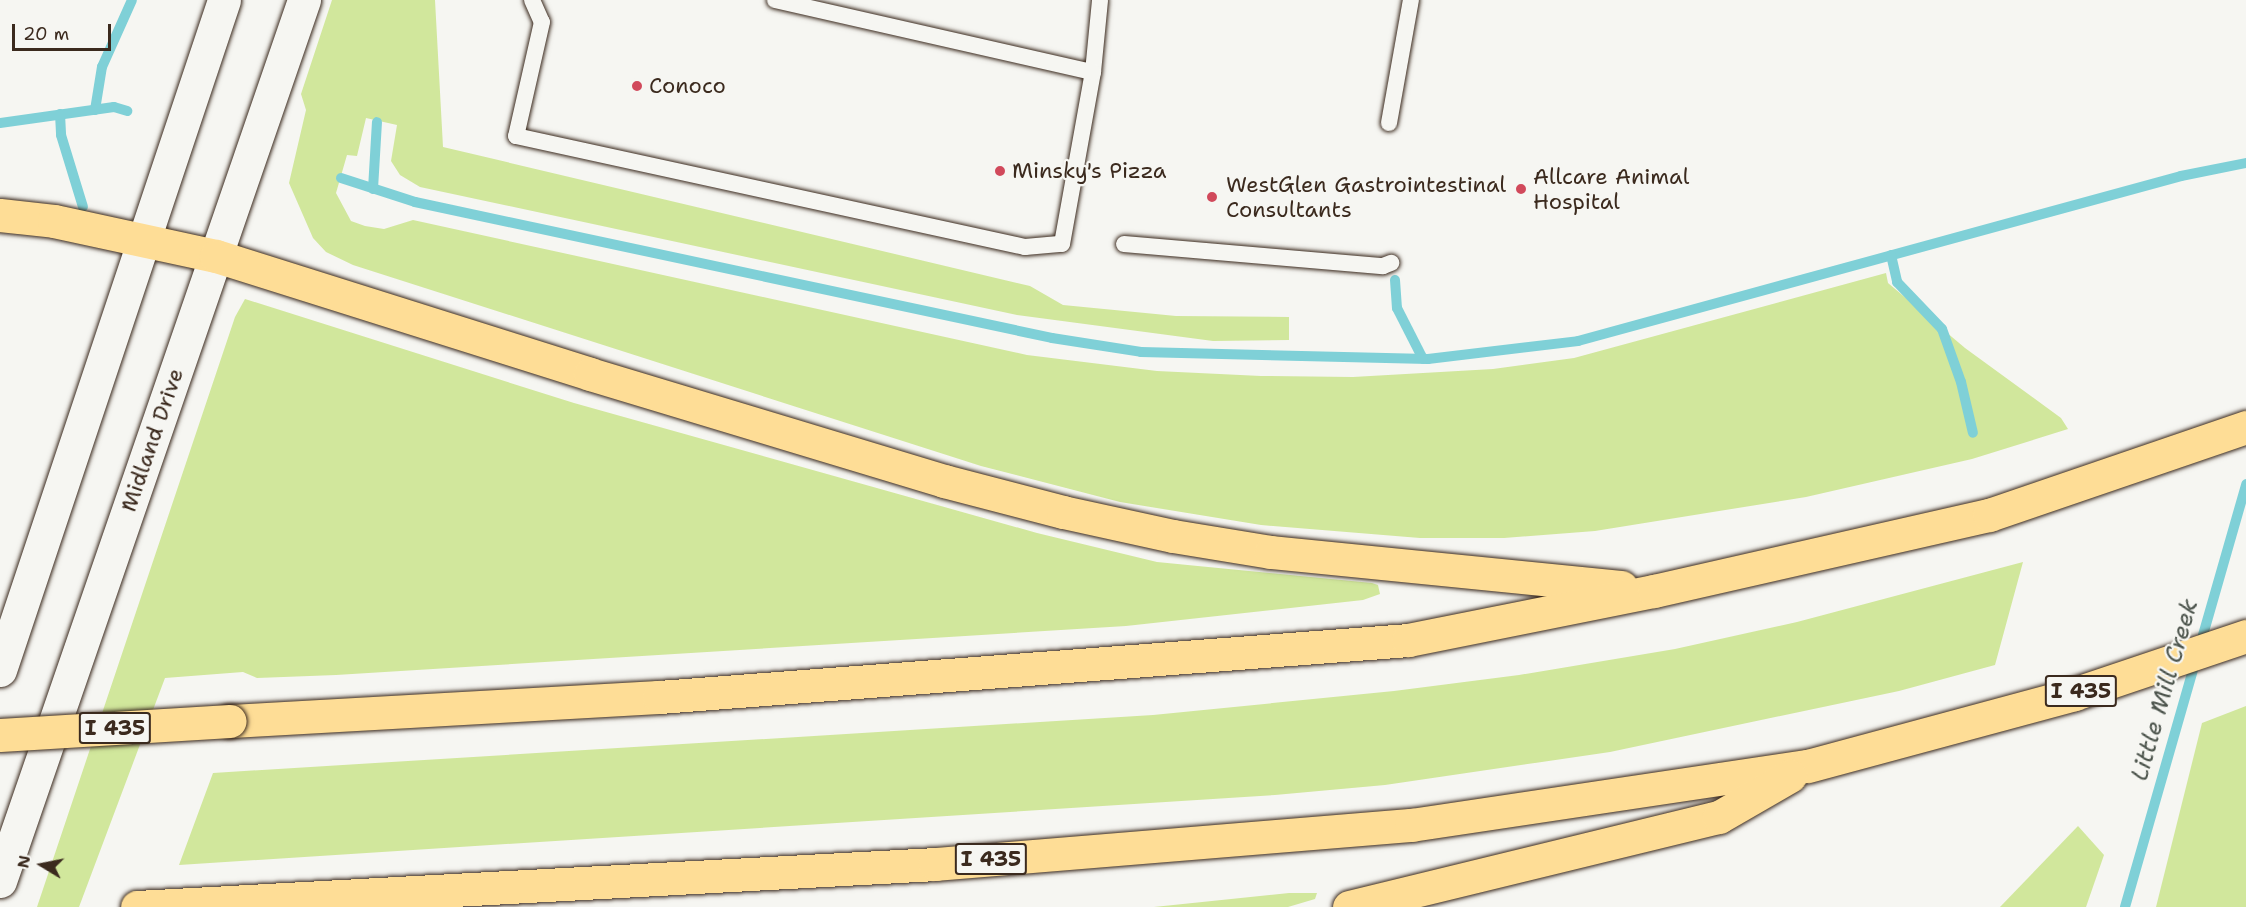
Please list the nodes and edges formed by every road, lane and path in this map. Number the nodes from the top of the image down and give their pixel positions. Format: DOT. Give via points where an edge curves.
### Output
graph roads {
  1 [pos="224,0"];
  2 [pos="304,0"];
  3 [pos="532,0"];
  4 [pos="775,0"];
  5 [pos="1101,0"];
  6 [pos="1411,0"];
  7 [pos="1093,72"];
  8 [pos="1389,123"];
  9 [pos="0,215"];
  10 [pos="143,238"];
  11 [pos="1124,244"];
  12 [pos="216,256"];
  13 [pos="1391,263"];
  14 [pos="2246,427"];
  15 [pos="1654,591"];
  16 [pos="2246,636"];
  17 [pos="0,669"];
  18 [pos="0,735"];
  19 [pos="1808,766"];
  20 [pos="0,881"];
  21 [pos="153,906"];
  22 [pos="1348,907"];
  1 -- 10 [label="main road"];
  2 -- 12 [label="main road, Midland Drive"];
  3 -- 7 [label="lane" via="542,22 516,136 1025,247 1062,244"];
  4 -- 7 [label="lane"];
  5 -- 7 [label="lane"];
  6 -- 8 [label="lane"];
  9 -- 10 [label="highway"];
  10 -- 12 [label="highway"];
  10 -- 17 [label="main road"];
  11 -- 13 [label="lane" via="1383,266"];
  12 -- 15 [label="highway" via="601,378 944,481 1063,512 1271,552 1383,560"];
  12 -- 20 [label="main road, Midland Drive"];
  14 -- 15 [label="highway, I 435" via="1989,515"];
  15 -- 18 [label="highway, I 435, bridge" via="1408,640 659,697"];
  16 -- 19 [label="highway, I 435" via="2074,694"];
  19 -- 21 [label="highway, I 435" via="1422,824 1260,839 935,864"];
  19 -- 22 [label="highway" via="1719,817"];
}
